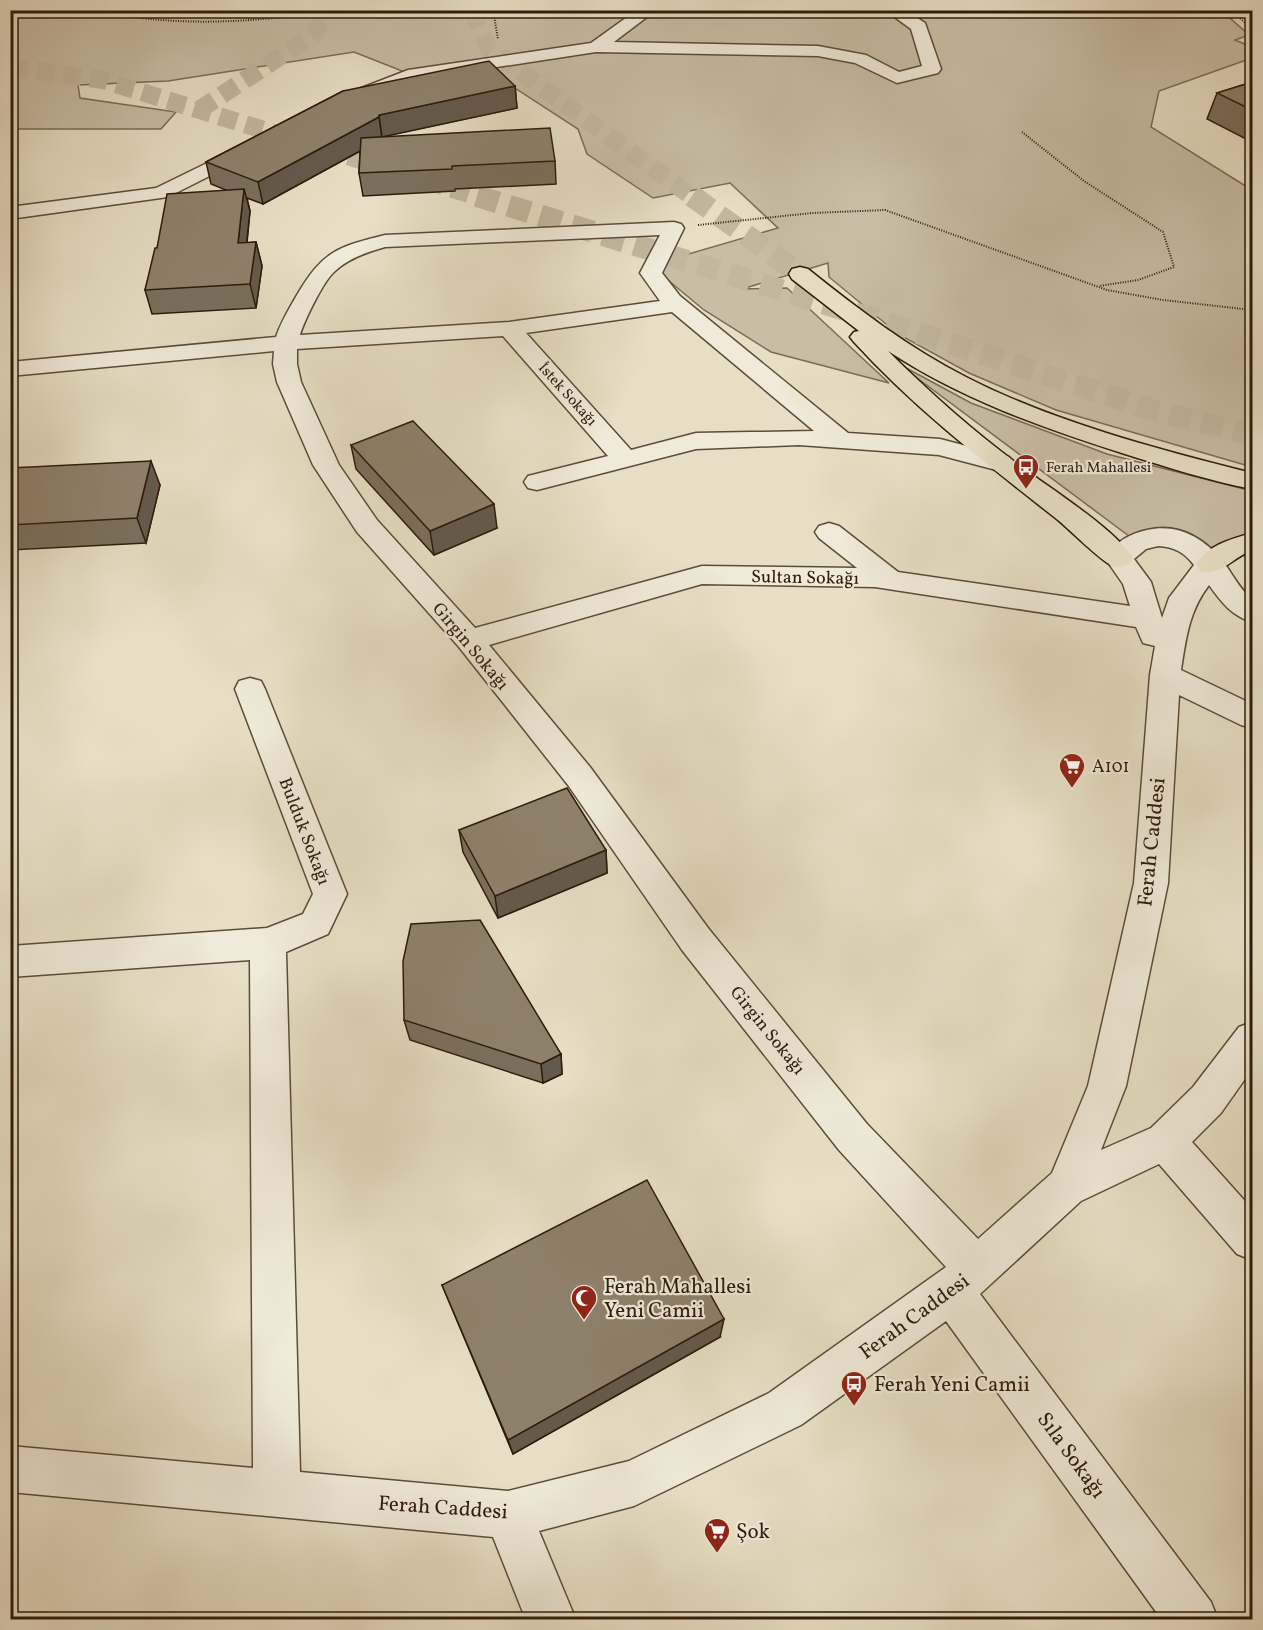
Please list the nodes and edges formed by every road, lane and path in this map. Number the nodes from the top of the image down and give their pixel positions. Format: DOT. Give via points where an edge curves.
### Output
graph roads {
  1 [pos="135,10"];
  2 [pos="332,10"];
  3 [pos="648,10"];
  4 [pos="893,10"];
  5 [pos="1231,10"];
  6 [pos="1252,29"];
  7 [pos="596,47"];
  8 [pos="331,107"];
  9 [pos="1022,132"];
  10 [pos="260,142"];
  11 [pos="10,213"];
  12 [pos="674,228"];
  13 [pos="1098,286"];
  14 [pos="676,305"];
  15 [pos="1252,310"];
  16 [pos="509,329"];
  17 [pos="286,344"];
  18 [pos="10,369"];
  19 [pos="841,440"];
  20 [pos="627,460"];
  21 [pos="1000,463"];
  22 [pos="1252,481"];
  23 [pos="537,482"];
  24 [pos="829,532"];
  25 [pos="1252,542"];
  26 [pos="1119,558"];
  27 [pos="1210,564"];
  28 [pos="890,580"];
  29 [pos="1252,612"];
  30 [pos="1148,619"];
  31 [pos="469,640"];
  32 [pos="1165,675"];
  33 [pos="250,689"];
  34 [pos="1252,717"];
  35 [pos="268,943"];
  36 [pos="10,962"];
  37 [pos="1252,1039"];
  38 [pos="1165,1141"];
  39 [pos="1067,1187"];
  40 [pos="1252,1239"];
  41 [pos="964,1280"];
  42 [pos="10,1469"];
  43 [pos="277,1493"];
  44 [pos="508,1515"];
  45 [pos="551,1620"];
  46 [pos="1193,1620"];
  1 -- 2 [label="path" via="133,17 212,25 278,20"];
  3 -- 7 [label="street"];
  4 -- 7 [label="street" via="919,27 932,69 897,78 860,59 818,51"];
  5 -- 6 [label="path"];
  7 -- 8 [label="street" via="408,75"];
  9 -- 13 [label="path" via="1084,181 1163,232 1174,267 1138,280"];
  10 -- 11 [label="street" via="161,193"];
  12 -- 13 [label="path" via="813,213 885,210"];
  12 -- 14 [label="street" via="651,273"];
  12 -- 17 [label="street, Girgin Sokağı" via="369,244 335,260 321,273 292,324"];
  13 -- 15 [label="path" via="1163,300"];
  14 -- 16 [label="street"];
  14 -- 19 [label="street"];
  16 -- 17 [label="street"];
  16 -- 20 [label="street, İstek Sokağı"];
  17 -- 18 [label="street"];
  17 -- 31 [label="street, Girgin Sokağı" via="289,382 326,465 367,526"];
  19 -- 20 [label="street" via="799,436 696,441"];
  19 -- 21 [label="street" via="940,447"];
  20 -- 23 [label="street"];
  21 -- 22 [label="main road" via="890,369 800,274 881,336 946,377 1101,439"];
  21 -- 26 [label="main road"];
  24 -- 28 [label="street"];
  25 -- 27 [label="main road" via="1234,547"];
  26 -- 27 [label="street" via="1135,542 1162,536 1181,539 1200,551"];
  26 -- 30 [label="street" via="1137,582"];
  27 -- 29 [label="street" via="1242,607"];
  27 -- 32 [label="street, Ferah Caddesi" via="1183,598"];
  28 -- 30 [label="street, Sultan Sokağı"];
  28 -- 31 [label="street, Sultan Sokağı" via="702,575"];
  30 -- 32 [label="street"];
  31 -- 41 [label="street, Girgin Sokağı" via="579,776 695,939"];
  32 -- 34 [label="street"];
  32 -- 39 [label="street, Ferah Caddesi" via="1151,883 1107,1086"];
  33 -- 35 [label="street, Bulduk Sokağı" via="330,894 316,924"];
  35 -- 36 [label="street, Bulduk Sokağı"];
  35 -- 43 [label="street"];
  37 -- 38 [label="street" via="1207,1100"];
  38 -- 39 [label="street"];
  38 -- 40 [label="street"];
  39 -- 41 [label="street, Ferah Caddesi"];
  41 -- 44 [label="street, Ferah Caddesi" via="785,1409 634,1483"];
  41 -- 46 [label="street, Sıla Sokağı"];
  42 -- 43 [label="street, Ferah Caddesi"];
  43 -- 44 [label="street, Ferah Caddesi"];
  44 -- 45 [label="street"];
}
